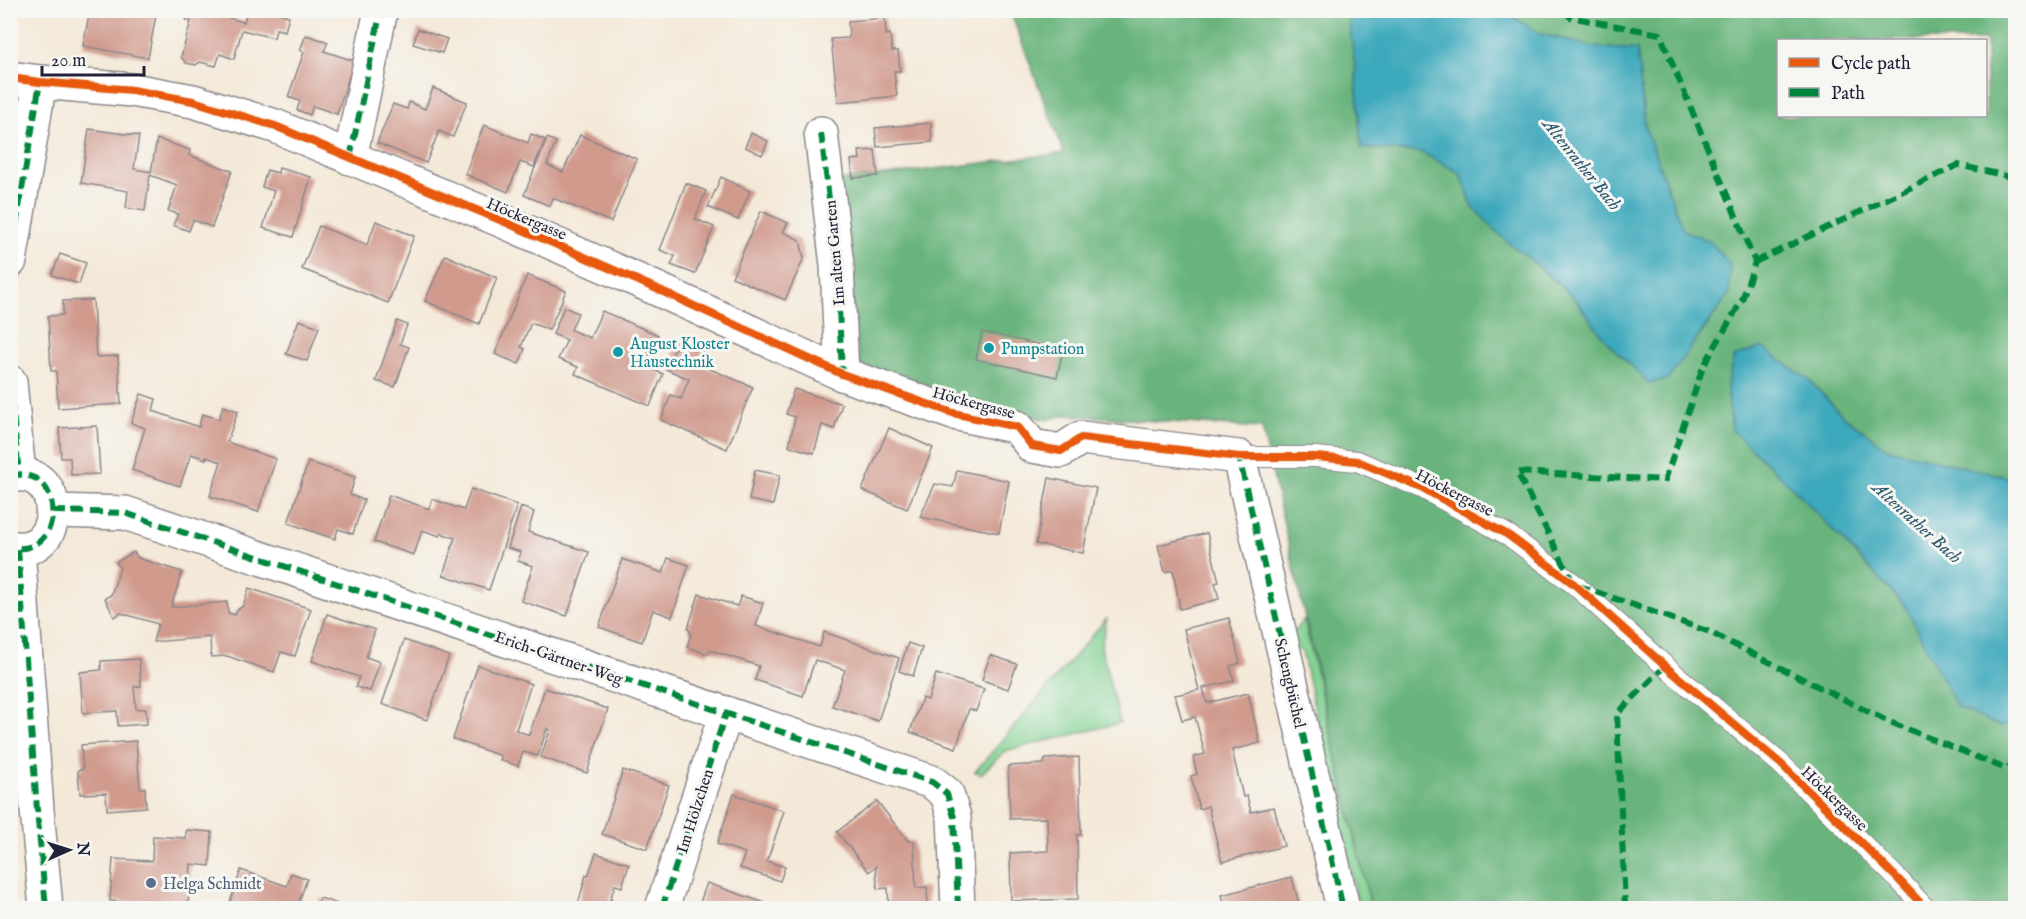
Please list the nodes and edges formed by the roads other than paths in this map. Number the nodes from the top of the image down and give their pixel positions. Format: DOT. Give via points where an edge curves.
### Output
graph roads {
  1 [pos="381,10"];
  2 [pos="25,80"];
  3 [pos="821,133"];
  4 [pos="350,158"];
  5 [pos="10,261"];
  6 [pos="842,374"];
  7 [pos="10,382"];
  8 [pos="1239,457"];
  9 [pos="14,475"];
  10 [pos="54,511"];
  11 [pos="14,548"];
  12 [pos="726,713"];
  13 [pos="46,909"];
  14 [pos="662,909"];
  15 [pos="958,909"];
  16 [pos="1343,909"];
  17 [pos="1925,909"];
  1 -- 4 [label="street"];
  2 -- 4 [label="street, Höckergasse" via="132,90 193,101 275,126"];
  2 -- 5 [label="street"];
  3 -- 6 [label="street, Im alten Garten" via="837,265"];
  4 -- 6 [label="street, Höckergasse" via="505,222"];
  6 -- 8 [label="street, Höckergasse" via="953,413 1017,427 1032,446 1061,451 1081,438"];
  7 -- 9 [label="street"];
  8 -- 16 [label="street, Schengbüchel"];
  8 -- 17 [label="lane, Höckergasse" via="1358,461 1422,488 1508,535 1574,584 1781,765"];
  9 -- 10 [label="street" via="29,476 42,484 51,496"];
  10 -- 11 [label="street" via="52,523 39,542"];
  10 -- 12 [label="street, Erich-Gärtner-Weg" via="125,513"];
  11 -- 13 [label="street"];
  12 -- 14 [label="street, Im Hölzchen"];
  12 -- 15 [label="street, Erich-Gärtner-Weg" via="932,782 947,794 954,817"];
}
